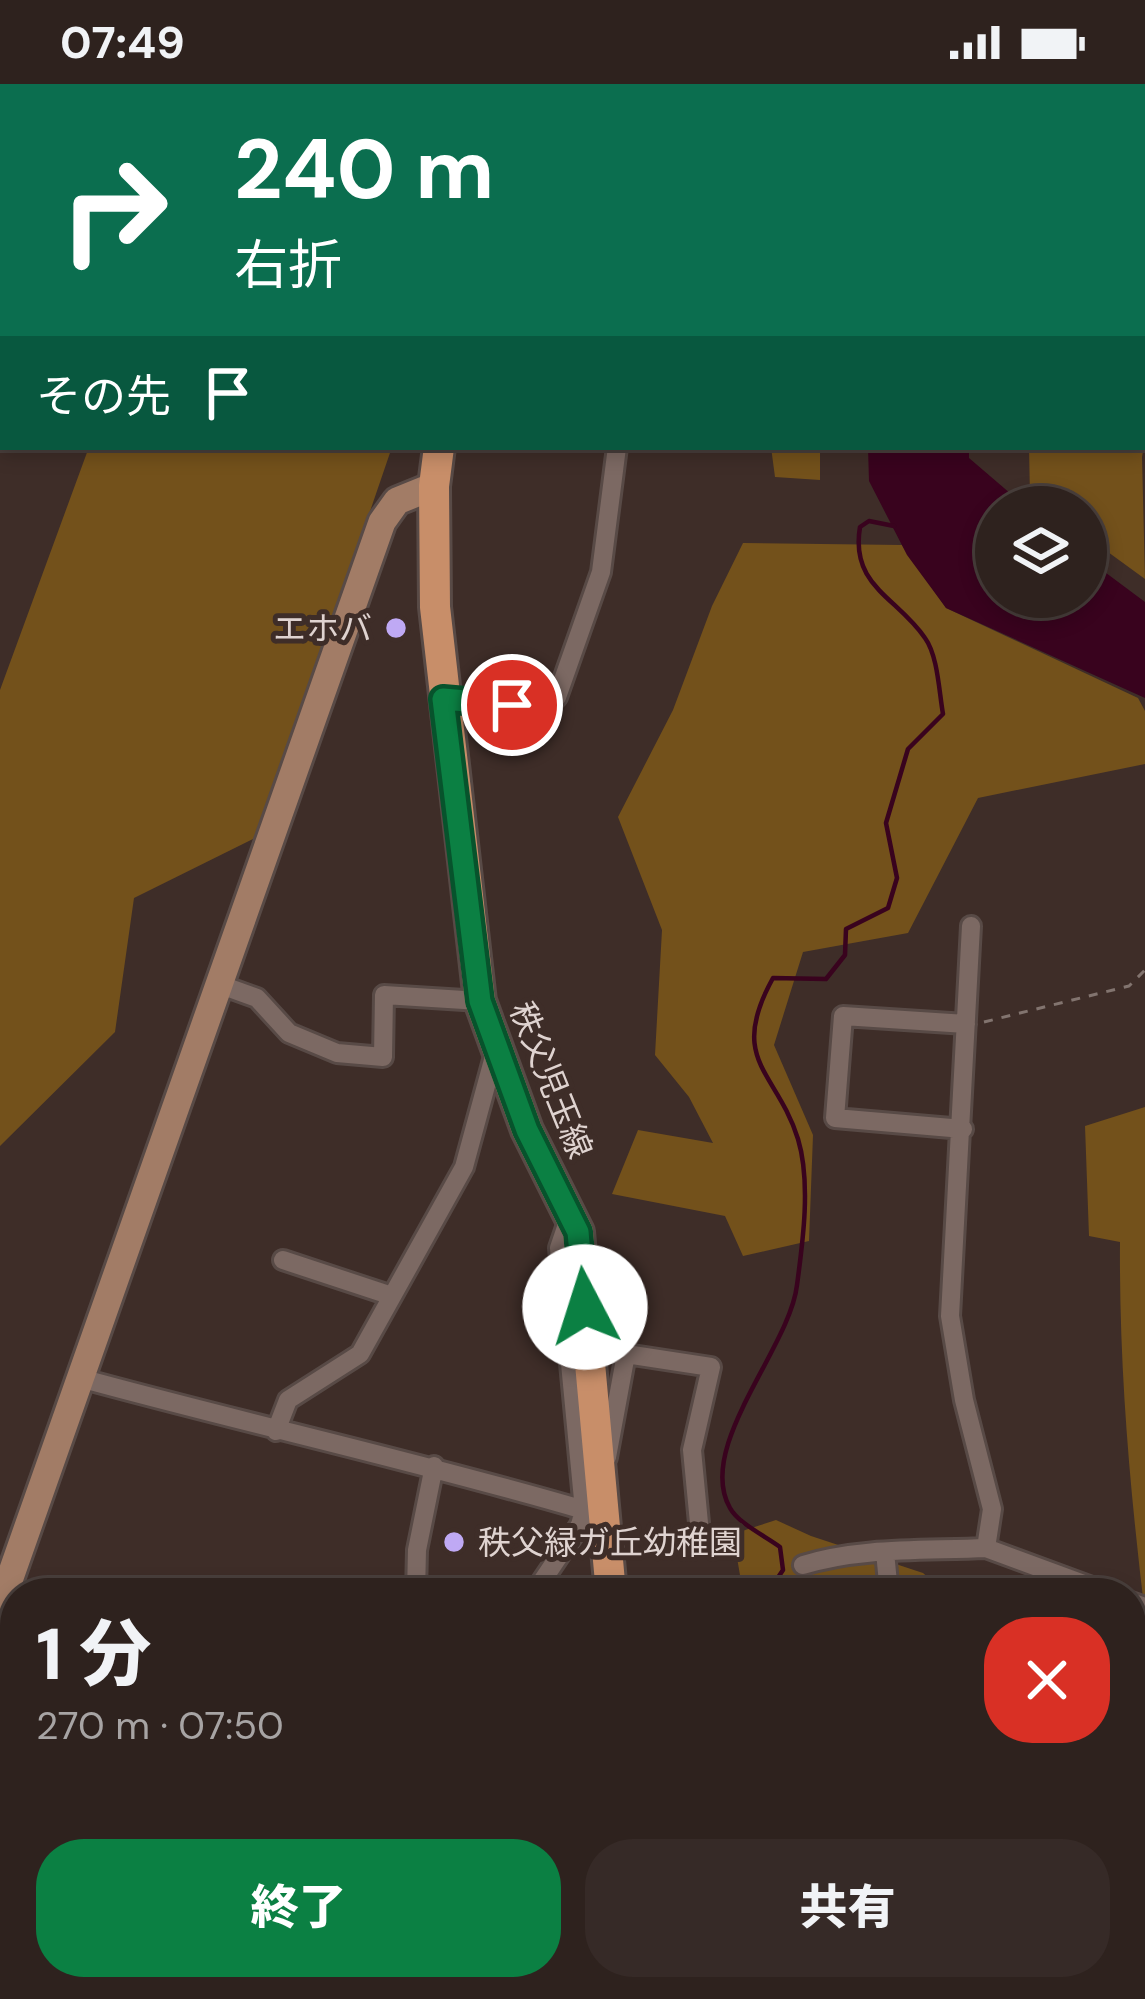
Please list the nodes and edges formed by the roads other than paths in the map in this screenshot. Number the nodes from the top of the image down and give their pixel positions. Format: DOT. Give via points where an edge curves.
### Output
graph roads {
  1 [pos="440,450"];
  2 [pos="617,450"];
  3 [pos="434,486"];
  4 [pos="443,699"];
  5 [pos="971,926"];
  6 [pos="221,985"];
  7 [pos="480,1001"];
  8 [pos="966,1024"];
  9 [pos="496,1049"];
  10 [pos="963,1130"];
  11 [pos="283,1260"];
  12 [pos="392,1296"];
  13 [pos="80,1378"];
  14 [pos="276,1432"];
  15 [pos="434,1466"];
  16 [pos="593,1498"];
  17 [pos="700,1523"];
  18 [pos="986,1548"];
  19 [pos="885,1552"];
  20 [pos="803,1565"];
  21 [pos="10,1578"];
  22 [pos="416,1578"];
  23 [pos="543,1578"];
  24 [pos="608,1578"];
  25 [pos="888,1578"];
  26 [pos="1067,1578"];
  1 -- 3 [label="main road, 秩父児玉線"];
  2 -- 4 [label="street" via="601,572 557,698 546,708"];
  3 -- 4 [label="main road, 秩父児玉線"];
  3 -- 6 [label="street" via="397,501 382,522"];
  4 -- 7 [label="main road, 秩父児玉線"];
  5 -- 8 [label="street"];
  6 -- 7 [label="street" via="257,998 290,1033 337,1053 383,1057 384,995"];
  6 -- 13 [label="street"];
  7 -- 9 [label="main road, 秩父児玉線"];
  8 -- 10 [label="street"];
  8 -- 10 [label="street" via="843,1016 835,1118"];
  9 -- 12 [label="street" via="464,1167"];
  9 -- 16 [label="main road, 秩父児玉線" via="578,1232"];
  10 -- 18 [label="street" via="950,1316 992,1509"];
  11 -- 12 [label="street"];
  12 -- 14 [label="street" via="360,1354 288,1400"];
  13 -- 14 [label="street"];
  13 -- 21 [label="street"];
  14 -- 15 [label="street"];
  15 -- 16 [label="street"];
  15 -- 22 [label="street"];
  16 -- 17 [label="street" via="626,1354 711,1367 692,1450"];
  16 -- 23 [label="street"];
  16 -- 24 [label="main road, 秩父児玉線"];
  18 -- 19 [label="street"];
  18 -- 26 [label="street"];
  19 -- 20 [label="street"];
  19 -- 25 [label="street"];
}
